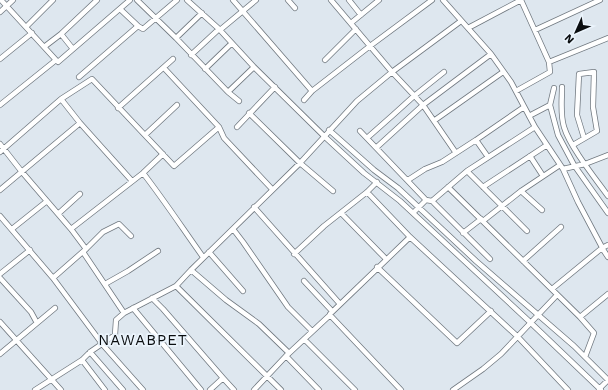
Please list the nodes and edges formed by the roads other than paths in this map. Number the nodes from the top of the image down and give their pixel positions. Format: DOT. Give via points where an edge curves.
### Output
graph roads {
  1 [pos="1,0"];
  2 [pos="13,0"];
  3 [pos="53,0"];
  4 [pos="97,0"];
  5 [pos="130,0"];
  6 [pos="136,0"];
  7 [pos="177,0"];
  8 [pos="187,0"];
  9 [pos="233,0"];
  10 [pos="256,0"];
  11 [pos="288,0"];
  12 [pos="331,0"];
  13 [pos="348,0"];
  14 [pos="379,0"];
  15 [pos="432,0"];
  16 [pos="450,0"];
  17 [pos="521,0"];
  18 [pos="600,0"];
  19 [pos="444,1"];
  20 [pos="7,6"];
  21 [pos="295,8"];
  22 [pos="120,9"];
  23 [pos="0,12"];
  24 [pos="242,12"];
  25 [pos="202,13"];
  26 [pos="361,15"];
  27 [pos="155,19"];
  28 [pos="461,21"];
  29 [pos="351,23"];
  30 [pos="26,26"];
  31 [pos="138,26"];
  32 [pos="468,28"];
  33 [pos="220,29"];
  34 [pos="356,29"];
  35 [pos="535,30"];
  36 [pos="32,33"];
  37 [pos="61,34"];
  38 [pos="176,38"];
  39 [pos="608,38"];
  40 [pos="232,43"];
  41 [pos="370,46"];
  42 [pos="44,47"];
  43 [pos="74,49"];
  44 [pos="491,54"];
  45 [pos="191,55"];
  46 [pos="0,59"];
  47 [pos="56,60"];
  48 [pos="173,60"];
  49 [pos="325,60"];
  50 [pos="549,62"];
  51 [pos="254,67"];
  52 [pos="164,68"];
  53 [pos="205,69"];
  54 [pos="392,72"];
  55 [pos="444,72"];
  56 [pos="503,72"];
  57 [pos="79,77"];
  58 [pos="275,87"];
  59 [pos="562,87"];
  60 [pos="554,88"];
  61 [pos="312,91"];
  62 [pos="516,91"];
  63 [pos="228,92"];
  64 [pos="414,96"];
  65 [pos="61,99"];
  66 [pos="304,100"];
  67 [pos="239,101"];
  68 [pos="0,105"];
  69 [pos="178,105"];
  70 [pos="423,105"];
  71 [pos="550,105"];
  72 [pos="524,107"];
  73 [pos="118,108"];
  74 [pos="249,113"];
  75 [pos="529,116"];
  76 [pos="435,120"];
  77 [pos="80,123"];
  78 [pos="219,127"];
  79 [pos="237,127"];
  80 [pos="535,127"];
  81 [pos="329,130"];
  82 [pos="360,131"];
  83 [pos="145,135"];
  84 [pos="324,136"];
  85 [pos="367,138"];
  86 [pos="584,138"];
  87 [pos="476,140"];
  88 [pos="0,144"];
  89 [pos="573,145"];
  90 [pos="547,146"];
  91 [pos="377,147"];
  92 [pos="2,151"];
  93 [pos="456,153"];
  94 [pos="163,154"];
  95 [pos="608,155"];
  96 [pos="530,156"];
  97 [pos="488,157"];
  98 [pos="300,163"];
  99 [pos="585,164"];
  100 [pos="574,165"];
  101 [pos="562,167"];
  102 [pos="467,171"];
  103 [pos="22,172"];
  104 [pos="143,173"];
  105 [pos="543,176"];
  106 [pos="408,180"];
  107 [pos="132,181"];
  108 [pos="377,182"];
  109 [pos="448,187"];
  110 [pos="483,187"];
  111 [pos="272,189"];
  112 [pos="0,190"];
  113 [pos="333,191"];
  114 [pos="521,191"];
  115 [pos="367,192"];
  116 [pos="80,194"];
  117 [pos="608,196"];
  118 [pos="47,201"];
  119 [pos="429,201"];
  120 [pos="501,206"];
  121 [pos="254,207"];
  122 [pos="419,207"];
  123 [pos="542,210"];
  124 [pos="341,213"];
  125 [pos="413,213"];
  126 [pos="608,213"];
  127 [pos="58,214"];
  128 [pos="0,216"];
  129 [pos="482,220"];
  130 [pos="561,227"];
  131 [pos="12,229"];
  132 [pos="71,229"];
  133 [pos="232,229"];
  134 [pos="527,231"];
  135 [pos="463,233"];
  136 [pos="131,236"];
  137 [pos="410,237"];
  138 [pos="608,245"];
  139 [pos="602,248"];
  140 [pos="30,250"];
  141 [pos="85,251"];
  142 [pos="158,251"];
  143 [pos="209,252"];
  144 [pos="294,254"];
  145 [pos="203,257"];
  146 [pos="608,257"];
  147 [pos="386,259"];
  148 [pos="490,259"];
  149 [pos="523,261"];
  150 [pos="377,267"];
  151 [pos="190,270"];
  152 [pos="0,274"];
  153 [pos="0,278"];
  154 [pos="52,278"];
  155 [pos="304,281"];
  156 [pos="105,284"];
  157 [pos="176,286"];
  158 [pos="552,289"];
  159 [pos="243,291"];
  160 [pos="608,294"];
  161 [pos="557,295"];
  162 [pos="152,298"];
  163 [pos="340,304"];
  164 [pos="56,308"];
  165 [pos="133,308"];
  166 [pos="491,311"];
  167 [pos="124,313"];
  168 [pos="331,313"];
  169 [pos="538,316"];
  170 [pos="580,317"];
  171 [pos="0,322"];
  172 [pos="37,323"];
  173 [pos="531,323"];
  174 [pos="312,331"];
  175 [pos="518,337"];
  176 [pos="304,339"];
  177 [pos="16,340"];
  178 [pos="103,344"];
  179 [pos="90,352"];
  180 [pos="0,354"];
  181 [pos="288,355"];
  182 [pos="585,357"];
  183 [pos="82,360"];
  184 [pos="223,378"];
  185 [pos="267,378"];
  186 [pos="51,380"];
  187 [pos="608,380"];
  188 [pos="600,389"];
  189 [pos="34,390"];
  190 [pos="61,390"];
  191 [pos="105,390"];
  192 [pos="123,390"];
  193 [pos="143,390"];
  194 [pos="200,390"];
  195 [pos="210,390"];
  196 [pos="234,390"];
  197 [pos="254,390"];
  198 [pos="281,390"];
  199 [pos="319,390"];
  200 [pos="355,390"];
  201 [pos="401,390"];
  202 [pos="454,390"];
  203 [pos="568,390"];
  1 -- 20 [label="street"];
  2 -- 20 [label="street"];
  3 -- 30 [label="street"];
  4 -- 37 [label="street"];
  5 -- 22 [label="street"];
  6 -- 27 [label="street"];
  7 -- 27 [label="street"];
  8 -- 25 [label="street"];
  9 -- 24 [label="street"];
  10 -- 24 [label="street"];
  11 -- 21 [label="street"];
  12 -- 29 [label="street"];
  13 -- 26 [label="street"];
  14 -- 26 [label="street"];
  15 -- 41 [label="street"];
  16 -- 19 [label="street"];
  17 -- 32 [label="street"];
  17 -- 35 [label="street"];
  18 -- 35 [label="street"];
  19 -- 28 [label="street"];
  20 -- 23 [label="street"];
  20 -- 30 [label="street"];
  22 -- 31 [label="street"];
  22 -- 43 [label="street"];
  24 -- 33 [label="street"];
  24 -- 61 [label="street"];
  25 -- 33 [label="street"];
  25 -- 38 [label="street"];
  26 -- 29 [label="street"];
  27 -- 31 [label="street" via="144,29"];
  27 -- 38 [label="street"];
  28 -- 32 [label="street"];
  28 -- 54 [label="street"];
  29 -- 34 [label="street"];
  30 -- 36 [label="street"];
  31 -- 57 [label="street"];
  32 -- 44 [label="street"];
  33 -- 40 [label="street"];
  33 -- 45 [label="street"];
  34 -- 41 [label="street"];
  34 -- 49 [label="street"];
  35 -- 50 [label="street"];
  36 -- 42 [label="street"];
  36 -- 46 [label="street"];
  37 -- 42 [label="street"];
  37 -- 43 [label="street"];
  38 -- 45 [label="street"];
  39 -- 50 [label="street"];
  40 -- 51 [label="street"];
  40 -- 53 [label="street"];
  41 -- 54 [label="street"];
  41 -- 61 [label="street"];
  42 -- 47 [label="street"];
  43 -- 47 [label="street" via="58,62"];
  44 -- 56 [label="street"];
  44 -- 70 [label="street"];
  45 -- 53 [label="street"];
  47 -- 68 [label="street"];
  48 -- 52 [label="street"];
  50 -- 62 [label="street" via="550,72"];
  51 -- 58 [label="street"];
  51 -- 63 [label="street"];
  52 -- 73 [label="street"];
  52 -- 78 [label="street"];
  53 -- 63 [label="street"];
  54 -- 64 [label="street"];
  54 -- 81 [label="street" via="357,101"];
  55 -- 64 [label="street"];
  56 -- 62 [label="street"];
  56 -- 76 [label="street"];
  58 -- 74 [label="street"];
  58 -- 84 [label="street"];
  59 -- 89 [label="street" via="564,128"];
  60 -- 71 [label="street"];
  61 -- 66 [label="street"];
  62 -- 72 [label="street"];
  63 -- 67 [label="street"];
  64 -- 70 [label="street"];
  64 -- 85 [label="street"];
  65 -- 73 [label="street" via="92,79"];
  65 -- 77 [label="street"];
  65 -- 92 [label="street"];
  69 -- 83 [label="street"];
  70 -- 76 [label="street"];
  70 -- 91 [label="street"];
  71 -- 75 [label="street"];
  71 -- 100 [label="street" via="558,135"];
  72 -- 75 [label="street"];
  72 -- 87 [label="street"];
  73 -- 83 [label="street"];
  74 -- 79 [label="street"];
  74 -- 98 [label="street"];
  75 -- 80 [label="street"];
  76 -- 93 [label="street"];
  77 -- 103 [label="street"];
  77 -- 107 [label="street"];
  78 -- 94 [label="street" via="174,166"];
  78 -- 111 [label="street" via="224,138"];
  80 -- 90 [label="street"];
  80 -- 97 [label="street"];
  81 -- 84 [label="street"];
  81 -- 122 [label="street"];
  82 -- 85 [label="street"];
  83 -- 94 [label="street"];
  84 -- 98 [label="street"];
  84 -- 108 [label="street"];
  85 -- 91 [label="street"];
  86 -- 86 [label="street" via="597,131 593,107 594,72 579,74 577,115"];
  86 -- 89 [label="street"];
  87 -- 93 [label="street"];
  87 -- 97 [label="street"];
  88 -- 92 [label="street"];
  89 -- 99 [label="street"];
  90 -- 96 [label="street"];
  90 -- 101 [label="street"];
  91 -- 106 [label="street"];
  92 -- 103 [label="street"];
  93 -- 106 [label="street"];
  94 -- 104 [label="street"];
  95 -- 99 [label="street"];
  96 -- 105 [label="street"];
  96 -- 110 [label="street"];
  97 -- 102 [label="street"];
  98 -- 111 [label="street"];
  98 -- 113 [label="street"];
  99 -- 100 [label="street"];
  99 -- 117 [label="street"];
  100 -- 101 [label="street"];
  100 -- 126 [label="street"];
  101 -- 105 [label="street"];
  101 -- 139 [label="street"];
  102 -- 109 [label="street"];
  102 -- 110 [label="street"];
  103 -- 112 [label="street"];
  103 -- 118 [label="street"];
  104 -- 107 [label="street"];
  104 -- 145 [label="street"];
  105 -- 114 [label="street"];
  106 -- 119 [label="street"];
  107 -- 132 [label="street"];
  108 -- 115 [label="street"];
  108 -- 125 [label="street"];
  109 -- 119 [label="street"];
  109 -- 129 [label="street"];
  110 -- 120 [label="street"];
  111 -- 121 [label="street"];
  114 -- 120 [label="street"];
  114 -- 123 [label="street"];
  115 -- 124 [label="street"];
  115 -- 137 [label="street"];
  116 -- 127 [label="street"];
  118 -- 127 [label="street"];
  118 -- 131 [label="street"];
  119 -- 122 [label="street"];
  119 -- 135 [label="street"];
  120 -- 129 [label="street"];
  120 -- 134 [label="street"];
  121 -- 133 [label="street"];
  121 -- 144 [label="street"];
  122 -- 125 [label="street"];
  122 -- 169 [label="street"];
  124 -- 144 [label="street"];
  124 -- 147 [label="street"];
  125 -- 173 [label="street"];
  127 -- 132 [label="street"];
  128 -- 131 [label="street"];
  129 -- 135 [label="street"];
  129 -- 149 [label="street"];
  130 -- 149 [label="street"];
  131 -- 140 [label="street"];
  132 -- 141 [label="street"];
  133 -- 143 [label="street"];
  133 -- 174 [label="street" via="288,307"];
  135 -- 148 [label="street"];
  136 -- 141 [label="street" via="119,224 103,232"];
  137 -- 147 [label="street"];
  137 -- 166 [label="street"];
  138 -- 139 [label="street"];
  139 -- 146 [label="street"];
  139 -- 158 [label="street"];
  140 -- 152 [label="street"];
  140 -- 154 [label="street"];
  141 -- 154 [label="street"];
  141 -- 156 [label="street"];
  142 -- 156 [label="street"];
  143 -- 145 [label="street"];
  143 -- 159 [label="street"];
  144 -- 163 [label="street"];
  145 -- 151 [label="street"];
  147 -- 150 [label="street"];
  149 -- 158 [label="street"];
  150 -- 163 [label="street"];
  150 -- 166 [label="street" via="457,344"];
  151 -- 157 [label="street"];
  151 -- 181 [label="street" via="259,324"];
  153 -- 172 [label="street" via="31,312"];
  154 -- 178 [label="street"];
  155 -- 168 [label="street"];
  156 -- 167 [label="street"];
  157 -- 162 [label="street"];
  157 -- 185 [label="street"];
  158 -- 161 [label="street"];
  160 -- 170 [label="street"];
  161 -- 169 [label="street"];
  161 -- 170 [label="street"];
  162 -- 165 [label="street"];
  162 -- 184 [label="street"];
  163 -- 168 [label="street"];
  164 -- 172 [label="street"];
  165 -- 167 [label="street"];
  165 -- 194 [label="street"];
  166 -- 175 [label="street"];
  167 -- 178 [label="street" via="116,320 115,335"];
  168 -- 174 [label="street"];
  168 -- 201 [label="street"];
  169 -- 173 [label="street"];
  169 -- 182 [label="street"];
  170 -- 182 [label="street" via="594,333"];
  171 -- 177 [label="street"];
  172 -- 177 [label="street"];
  173 -- 175 [label="street"];
  173 -- 188 [label="street"];
  174 -- 176 [label="street"];
  175 -- 202 [label="street" via="483,369"];
  175 -- 203 [label="street"];
  176 -- 181 [label="street"];
  176 -- 200 [label="street"];
  177 -- 180 [label="street"];
  177 -- 186 [label="street"];
  178 -- 179 [label="street"];
  178 -- 193 [label="street"];
  179 -- 183 [label="street"];
  179 -- 192 [label="street"];
  181 -- 185 [label="street"];
  181 -- 199 [label="street"];
  182 -- 187 [label="street"];
  183 -- 186 [label="street"];
  183 -- 191 [label="street"];
  184 -- 195 [label="street"];
  184 -- 196 [label="street"];
  185 -- 197 [label="street"];
  185 -- 198 [label="street"];
  186 -- 189 [label="street"];
  186 -- 190 [label="street"];
  187 -- 188 [label="street"];
}
